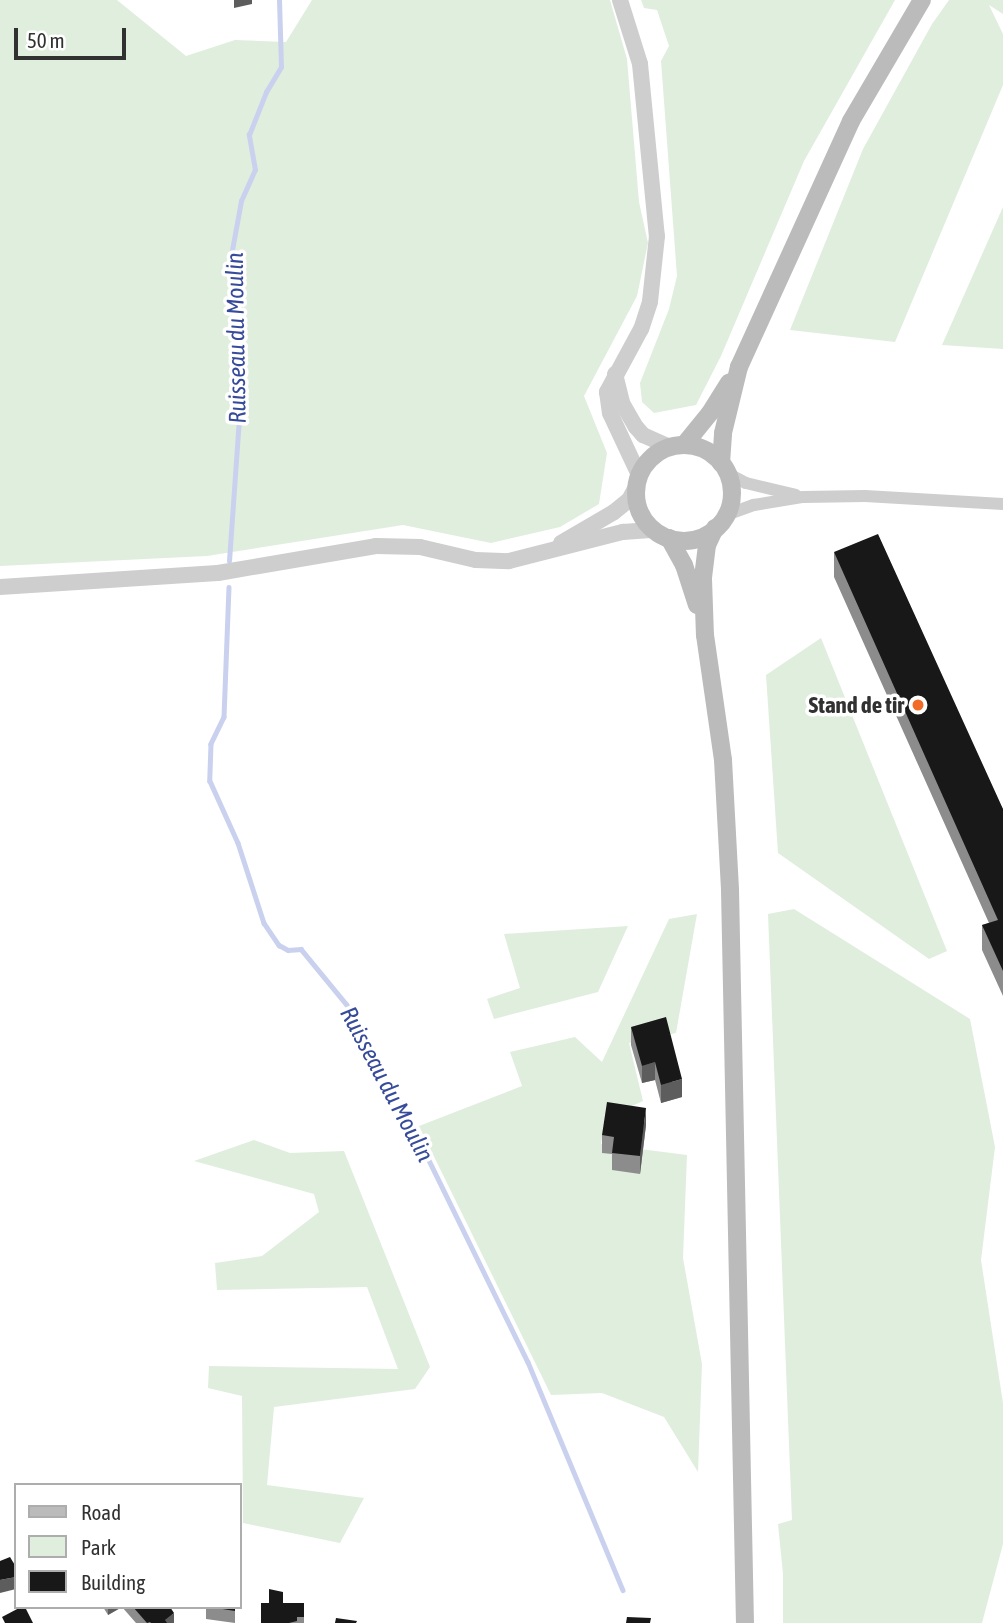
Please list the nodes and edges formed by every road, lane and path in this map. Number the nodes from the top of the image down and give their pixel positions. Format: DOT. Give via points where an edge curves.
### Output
graph roads {
  1 [pos="620,0"];
  2 [pos="922,0"];
  3 [pos="739,367"];
  4 [pos="615,374"];
  5 [pos="677,446"];
  6 [pos="724,468"];
  7 [pos="638,481"];
  8 [pos="803,497"];
  9 [pos="1003,504"];
  10 [pos="720,522"];
  11 [pos="661,534"];
  12 [pos="538,555"];
  13 [pos="0,587"];
  14 [pos="705,635"];
  15 [pos="745,1623"];
  1 -- 4 [label="street" via="640,64 657,236 650,302 641,329"];
  2 -- 3 [label="main road" via="851,121"];
  3 -- 5 [label="main road" via="710,413"];
  3 -- 6 [label="main road" via="723,433"];
  4 -- 5 [label="street" via="622,403 636,428 643,435"];
  4 -- 7 [label="street" via="607,392 610,412"];
  5 -- 6 [label="main road" via="707,451"];
  5 -- 7 [label="main road" via="654,456"];
  6 -- 8 [label="street" via="746,483"];
  6 -- 10 [label="main road" via="731,494"];
  7 -- 11 [label="main road" via="638,508"];
  7 -- 12 [label="street" via="629,500 606,518"];
  8 -- 9 [label="street"];
  8 -- 10 [label="street" via="754,505"];
  10 -- 11 [label="main road" via="693,540"];
  10 -- 14 [label="main road" via="704,562"];
  11 -- 12 [label="street" via="623,532"];
  11 -- 14 [label="main road" via="687,573"];
  12 -- 13 [label="street" via="509,561 476,560 420,547 376,547 218,573"];
  14 -- 15 [label="main road" via="723,760 730,890"];
}
